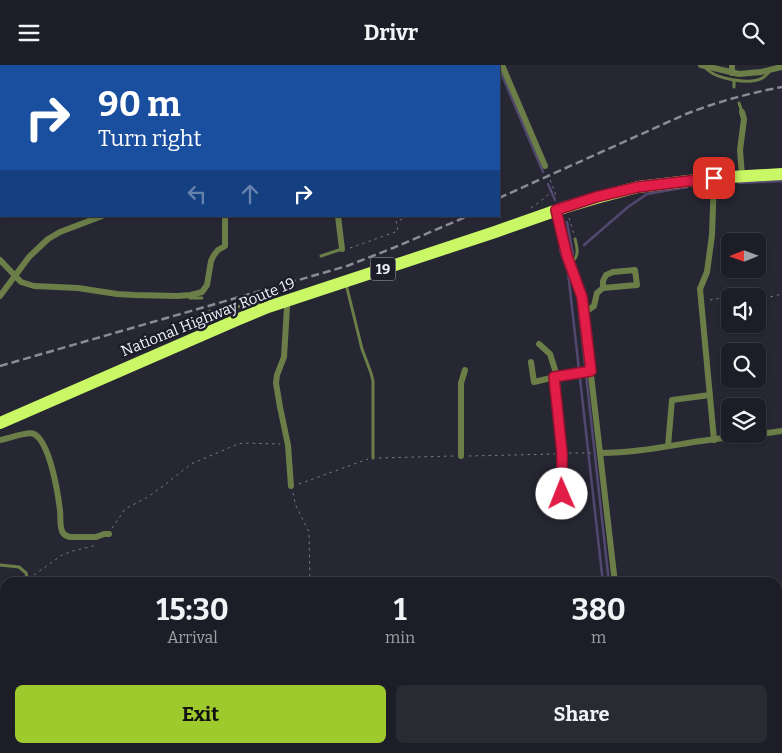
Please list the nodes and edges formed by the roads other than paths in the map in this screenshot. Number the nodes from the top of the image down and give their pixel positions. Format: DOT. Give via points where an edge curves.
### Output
graph roads {
  1 [pos="502,65"];
  2 [pos="702,65"];
  3 [pos="732,65"];
  4 [pos="782,67"];
  5 [pos="733,77"];
  6 [pos="734,87"];
  7 [pos="739,103"];
  8 [pos="742,112"];
  9 [pos="545,166"];
  10 [pos="782,174"];
  11 [pos="742,176"];
  12 [pos="714,178"];
  13 [pos="561,209"];
  14 [pos="225,217"];
  15 [pos="338,217"];
  16 [pos="85,219"];
  17 [pos="575,239"];
  18 [pos="342,249"];
  19 [pos="321,256"];
  20 [pos="0,260"];
  21 [pos="570,264"];
  22 [pos="16,276"];
  23 [pos="345,281"];
  24 [pos="603,288"];
  25 [pos="0,296"];
  26 [pos="177,296"];
  27 [pos="202,298"];
  28 [pos="286,302"];
  29 [pos="268,307"];
  30 [pos="210,311"];
  31 [pos="584,313"];
  32 [pos="539,345"];
  33 [pos="531,362"];
  34 [pos="465,370"];
  35 [pos="591,371"];
  36 [pos="555,376"];
  37 [pos="710,395"];
  38 [pos="0,423"];
  39 [pos="782,431"];
  40 [pos="714,440"];
  41 [pos="0,441"];
  42 [pos="668,446"];
  43 [pos="601,453"];
  44 [pos="462,456"];
  45 [pos="373,458"];
  46 [pos="292,486"];
  47 [pos="549,494"];
  48 [pos="562,494"];
  49 [pos="579,494"];
  50 [pos="109,534"];
  51 [pos="0,565"];
  52 [pos="27,577"];
  53 [pos="614,577"];
  1 -- 9 [label="street" via="545,159"];
  2 -- 5 [label="street"];
  3 -- 5 [label="street"];
  4 -- 5 [label="street"];
  5 -- 6 [label="lane"];
  7 -- 8 [label="lane"];
  8 -- 11 [label="street"];
  10 -- 11 [label="highway, National Highway Route 19 / 19"];
  11 -- 12 [label="highway, National Highway Route 19 / 19"];
  12 -- 13 [label="highway, National Highway Route 19 / 19" via="638,187"];
  12 -- 37 [label="street" via="712,235 707,272 700,289"];
  13 -- 21 [label="street" via="565,251"];
  13 -- 23 [label="highway, National Highway Route 19 / 19"];
  14 -- 26 [label="street" via="225,246 211,261 207,285 202,292"];
  15 -- 18 [label="street"];
  16 -- 22 [label="street" via="48,239 29,257"];
  17 -- 21 [label="lane" via="577,255"];
  18 -- 19 [label="lane"];
  20 -- 22 [label="street"];
  21 -- 31 [label="street"];
  22 -- 25 [label="street"];
  22 -- 26 [label="street" via="21,282 34,286 126,295"];
  23 -- 28 [label="highway, National Highway Route 19 / 19"];
  23 -- 45 [label="lane" via="371,373"];
  24 -- 24 [label="street" via="637,285 635,270 606,275"];
  24 -- 31 [label="street" via="597,293 594,307"];
  26 -- 27 [label="lane" via="181,299"];
  28 -- 29 [label="highway, National Highway Route 19 / 19"];
  28 -- 46 [label="street" via="284,357 276,383"];
  29 -- 30 [label="lane" via="248,305 215,315"];
  29 -- 38 [label="highway, National Highway Route 19 / 19"];
  31 -- 35 [label="street"];
  32 -- 36 [label="street" via="550,354"];
  33 -- 36 [label="street" via="534,381"];
  34 -- 44 [label="street" via="461,383"];
  35 -- 36 [label="street"];
  35 -- 43 [label="street"];
  36 -- 48 [label="street"];
  37 -- 40 [label="street"];
  37 -- 42 [label="street" via="672,400"];
  39 -- 40 [label="street"];
  40 -- 42 [label="street"];
  41 -- 50 [label="street" via="29,433 40,439 48,453 58,495 61,527 66,536"];
  42 -- 43 [label="street"];
  43 -- 53 [label="street"];
  47 -- 48 [label="street"];
  48 -- 49 [label="street"];
  51 -- 52 [label="lane" via="19,567"];
}
